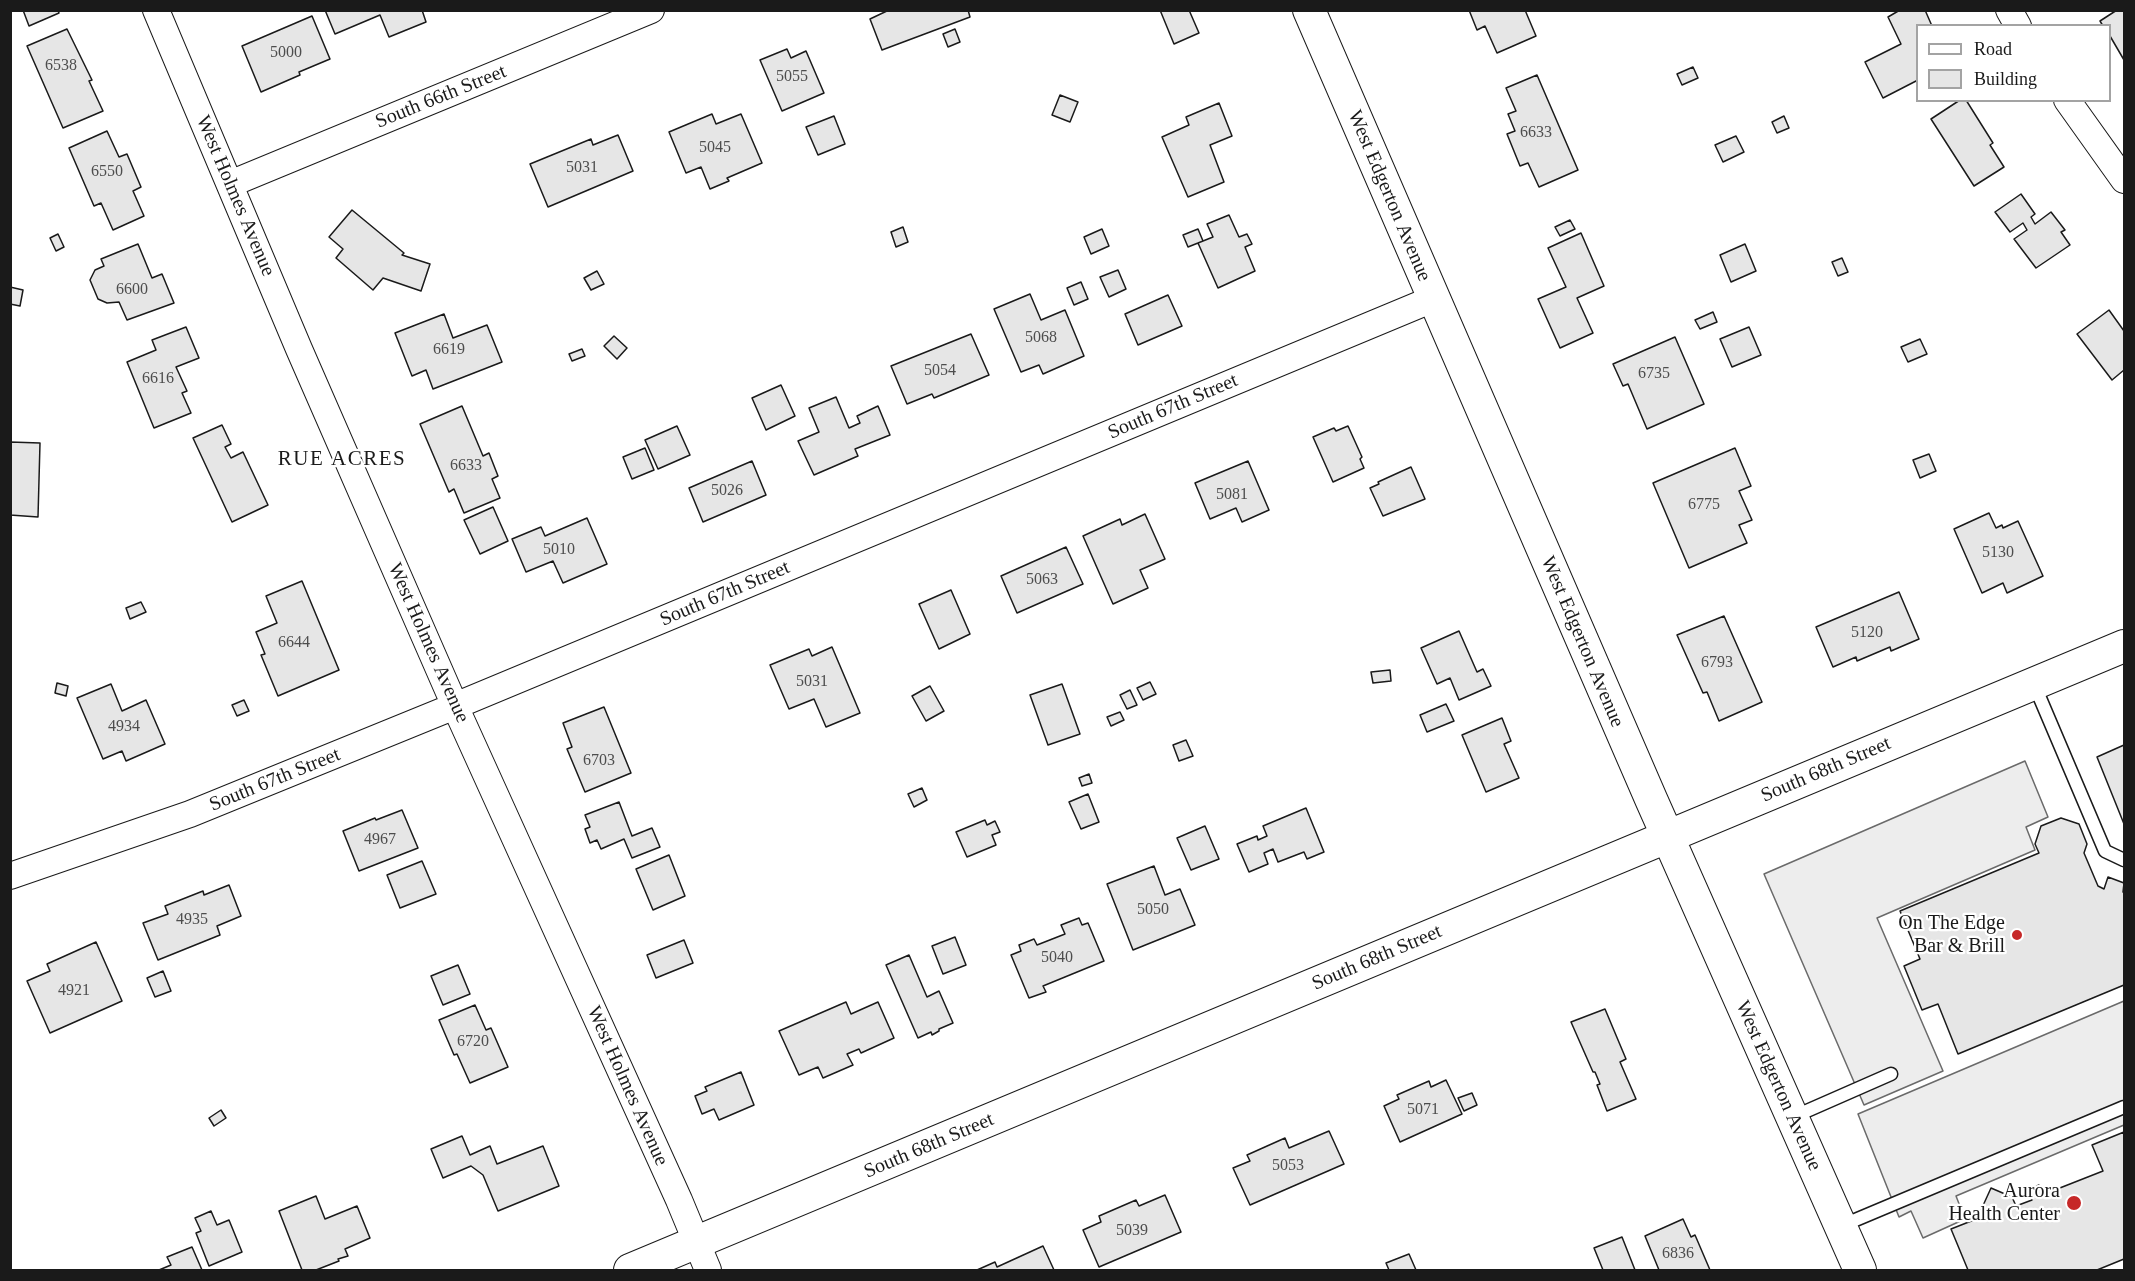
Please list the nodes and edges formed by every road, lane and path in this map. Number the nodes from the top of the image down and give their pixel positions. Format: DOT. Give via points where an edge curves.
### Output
graph roads {
  1 [pos="156,10"];
  2 [pos="651,10"];
  3 [pos="1309,10"];
  4 [pos="2009,10"];
  5 [pos="2017,24"];
  6 [pos="2068,102"];
  7 [pos="2124,180"];
  8 [pos="230,184"];
  9 [pos="1433,299"];
  10 [pos="2124,646"];
  11 [pos="2034,684"];
  12 [pos="455,706"];
  13 [pos="1667,836"];
  14 [pos="2124,860"];
  15 [pos="10,876"];
  16 [pos="1891,1074"];
  17 [pos="2124,1107"];
  18 [pos="1792,1117"];
  19 [pos="1840,1226"];
  20 [pos="702,1257"];
  21 [pos="630,1270"];
  22 [pos="1860,1270"];
  1 -- 8 [label="street, West Holmes Avenue"];
  2 -- 8 [label="street, South 66th Street"];
  3 -- 9 [label="street, West Edgerton Avenue"];
  4 -- 5 [label="street"];
  6 -- 7 [label="street"];
  8 -- 12 [label="street, West Holmes Avenue"];
  9 -- 12 [label="street, South 67th Street"];
  9 -- 13 [label="street, West Edgerton Avenue"];
  10 -- 11 [label="street, South 68th Street"];
  11 -- 13 [label="street, South 68th Street"];
  11 -- 14 [label="lane" via="2105,851"];
  12 -- 15 [label="street, South 67th Street" via="190,814"];
  12 -- 20 [label="street, West Holmes Avenue"];
  13 -- 18 [label="street, West Edgerton Avenue"];
  13 -- 20 [label="street, South 68th Street"];
  16 -- 18 [label="lane"];
  17 -- 19 [label="lane"];
  18 -- 19 [label="street, West Edgerton Avenue"];
  19 -- 22 [label="street, West Edgerton Avenue"];
  20 -- 21 [label="street, South 68th Street"];
}
